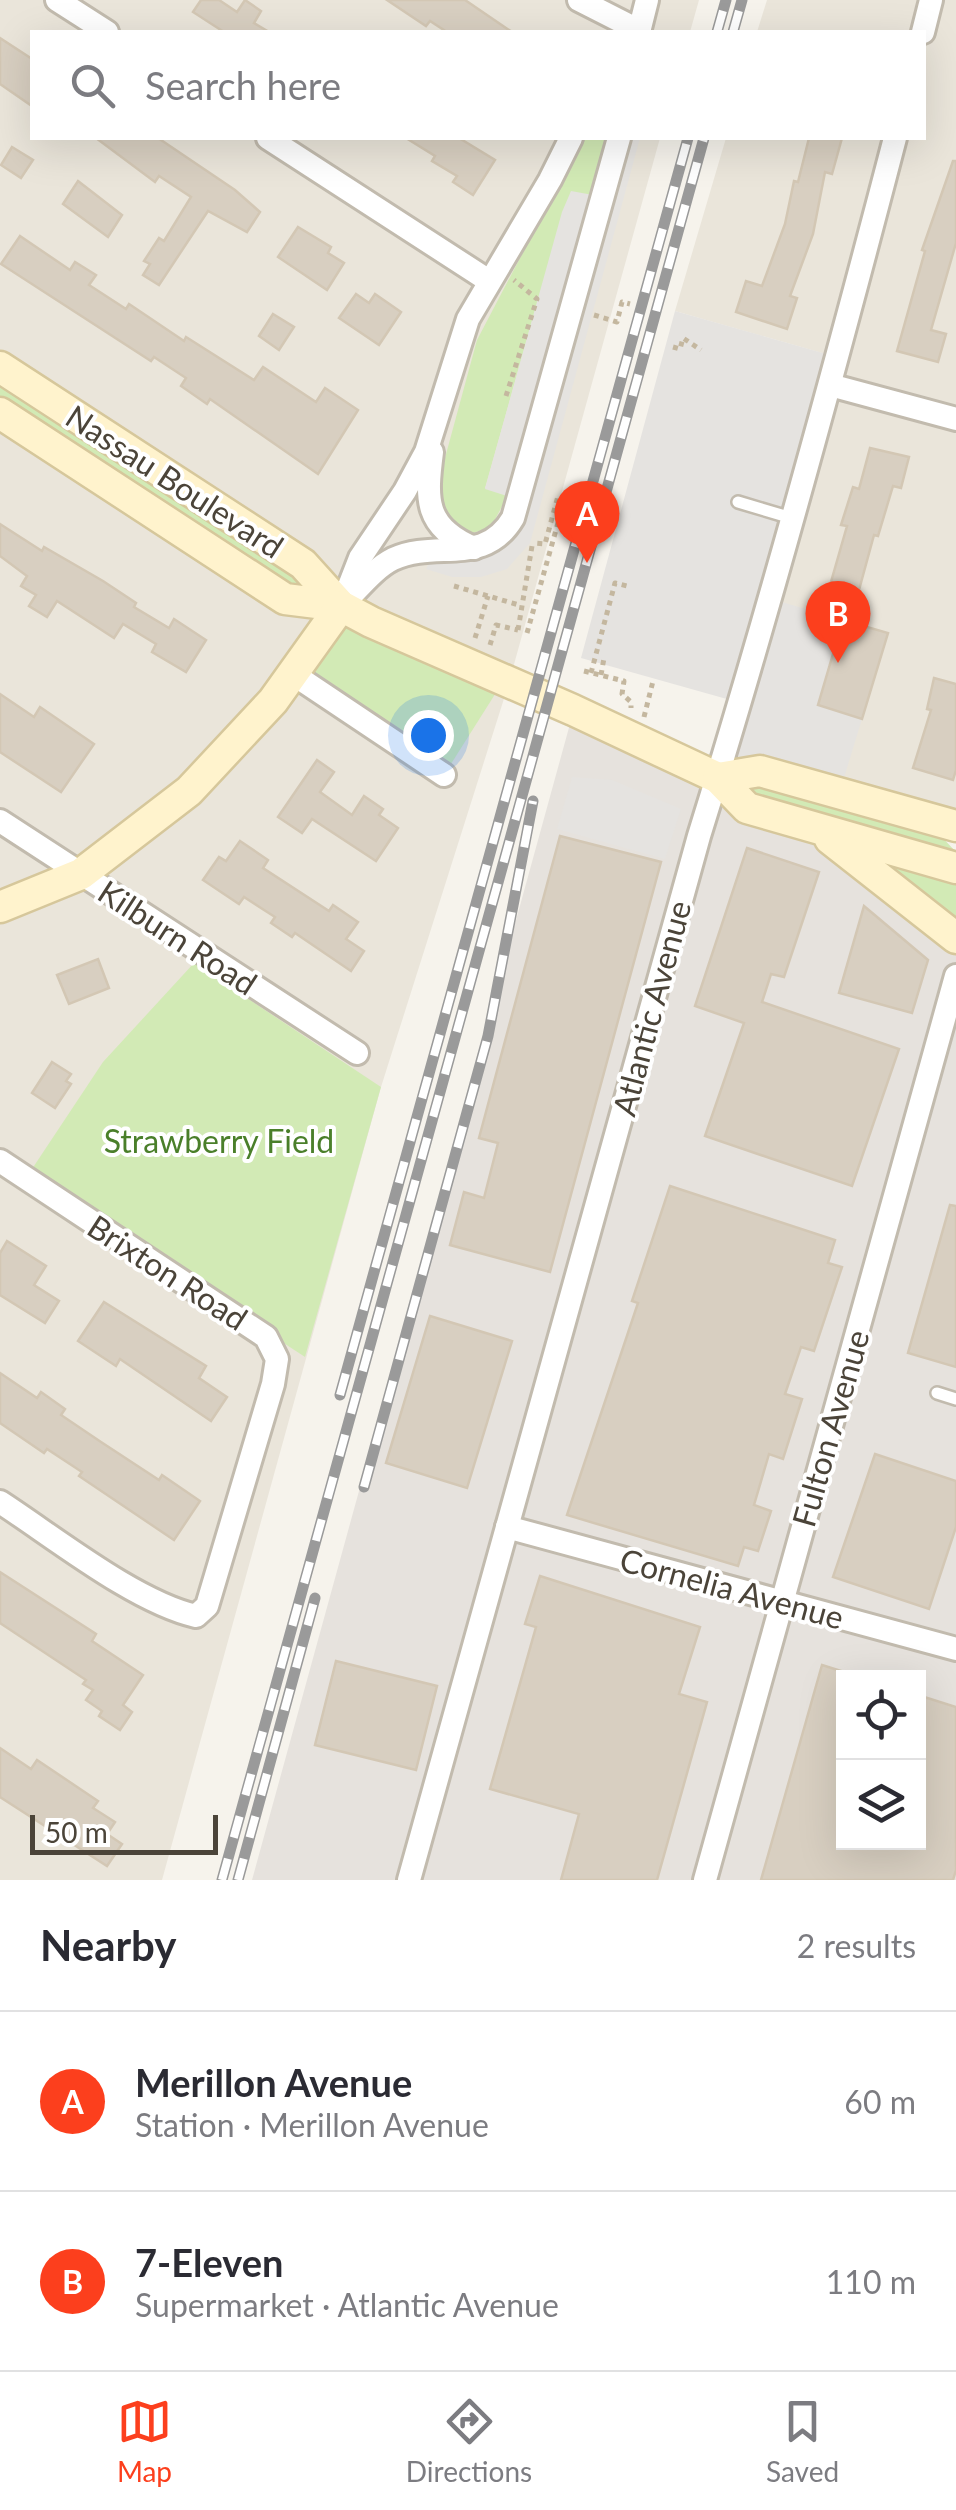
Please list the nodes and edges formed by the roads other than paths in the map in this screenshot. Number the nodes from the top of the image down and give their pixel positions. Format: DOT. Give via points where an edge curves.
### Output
graph roads {
  1 [pos="57,0"];
  2 [pos="580,0"];
  3 [pos="646,0"];
  4 [pos="932,0"];
  5 [pos="944,0"];
  6 [pos="956,4"];
  7 [pos="616,18"];
  8 [pos="104,30"];
  9 [pos="639,30"];
  10 [pos="924,30"];
  11 [pos="271,140"];
  12 [pos="570,140"];
  13 [pos="618,140"];
  14 [pos="894,140"];
  15 [pos="500,279"];
  16 [pos="0,367"];
  17 [pos="830,384"];
  18 [pos="0,414"];
  19 [pos="956,419"];
  20 [pos="435,434"];
  21 [pos="738,502"];
  22 [pos="795,519"];
  23 [pos="474,548"];
  24 [pos="341,606"];
  25 [pos="293,674"];
  26 [pos="444,776"];
  27 [pos="718,778"];
  28 [pos="0,821"];
  29 [pos="956,826"];
  30 [pos="819,832"];
  31 [pos="956,868"];
  32 [pos="81,874"];
  33 [pos="0,907"];
  34 [pos="956,938"];
  35 [pos="956,976"];
  36 [pos="356,1053"];
  37 [pos="0,1162"];
  38 [pos="937,1393"];
  39 [pos="956,1398"];
  40 [pos="0,1502"];
  41 [pos="507,1528"];
  42 [pos="782,1602"];
  43 [pos="956,1649"];
  44 [pos="409,1880"];
  45 [pos="704,1880"];
  1 -- 8 [label="street"];
  2 -- 7 [label="street"];
  3 -- 9 [label="street"];
  4 -- 10 [label="street"];
  5 -- 6 [label="street"];
  11 -- 15 [label="street"];
  12 -- 15 [label="street"];
  13 -- 23 [label="street" via="513,518 493,541"];
  14 -- 17 [label="street, Atlantic Avenue"];
  15 -- 20 [label="street" via="463,334"];
  16 -- 24 [label="main road, Nassau Boulevard" via="303,564"];
  17 -- 19 [label="street"];
  17 -- 22 [label="street, Atlantic Avenue"];
  18 -- 24 [label="main road, Nassau Boulevard" via="285,599"];
  20 -- 23 [label="street" via="427,492 431,512 449,534"];
  20 -- 24 [label="street" via="360,558"];
  21 -- 22 [label="lane"];
  22 -- 27 [label="street, Atlantic Avenue"];
  23 -- 24 [label="street" via="392,560"];
  24 -- 25 [label="main road"];
  24 -- 27 [label="main road, Nassau Boulevard"];
  25 -- 26 [label="street"];
  25 -- 32 [label="main road" via="189,791"];
  27 -- 29 [label="main road" via="760,771"];
  27 -- 30 [label="main road, Nassau Boulevard" via="747,808"];
  27 -- 41 [label="street, Atlantic Avenue"];
  28 -- 32 [label="street, Kilburn Road"];
  30 -- 31 [label="main road, Nassau Boulevard"];
  30 -- 34 [label="main road"];
  32 -- 33 [label="main road"];
  32 -- 36 [label="street, Kilburn Road"];
  35 -- 42 [label="street, Fulton Avenue"];
  37 -- 40 [label="street, Brixton Road" via="266,1337 277,1359 208,1606 196,1616 174,1611"];
  38 -- 39 [label="lane"];
  41 -- 42 [label="street, Cornelia Avenue"];
  41 -- 44 [label="street, Atlantic Avenue"];
  42 -- 43 [label="street, Cornelia Avenue"];
  42 -- 45 [label="street, Fulton Avenue"];
}
